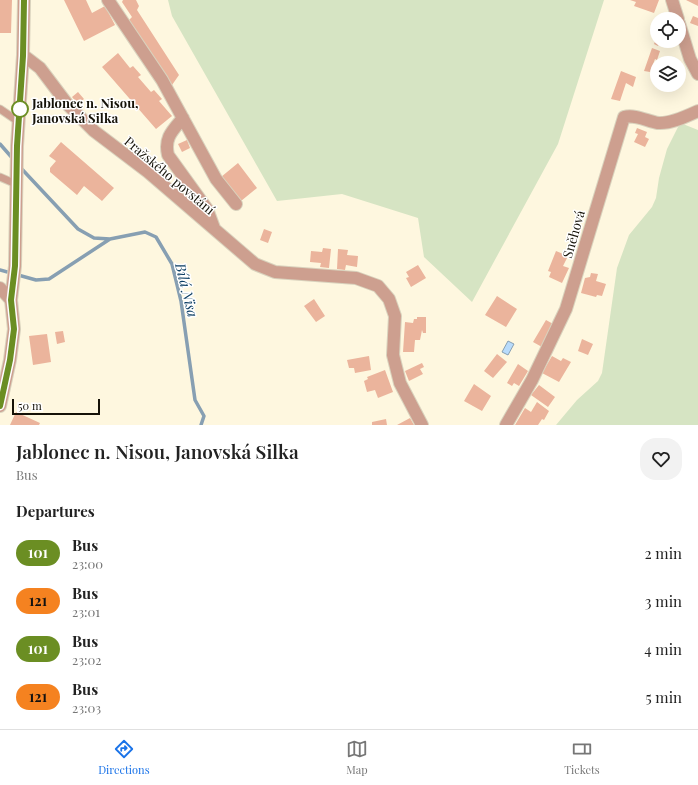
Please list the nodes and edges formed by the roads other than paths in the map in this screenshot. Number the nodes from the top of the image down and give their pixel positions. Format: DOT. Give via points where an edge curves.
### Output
graph roads {
  1 [pos="24,0"];
  2 [pos="108,0"];
  3 [pos="672,0"];
  4 [pos="676,12"];
  5 [pos="686,46"];
  6 [pos="23,56"];
  7 [pos="698,74"];
  8 [pos="0,109"];
  9 [pos="698,111"];
  10 [pos="183,118"];
  11 [pos="19,122"];
  12 [pos="0,178"];
  13 [pos="16,184"];
  14 [pos="236,204"];
  15 [pos="215,230"];
  16 [pos="0,288"];
  17 [pos="12,294"];
  18 [pos="0,406"];
  19 [pos="422,425"];
  20 [pos="506,425"];
  1 -- 6 [label="street"];
  2 -- 10 [label="street, Pražského povstání" via="162,80"];
  3 -- 4 [label="street"];
  5 -- 7 [label="street"];
  6 -- 11 [label="street"];
  6 -- 15 [label="street, Pražského povstání" via="40,68 68,105 94,132 148,172"];
  8 -- 11 [label="lane"];
  9 -- 20 [label="street, Sněhová" via="683,118 660,123 624,117 566,309 532,380"];
  10 -- 14 [label="street, Pražského povstání" via="216,179"];
  10 -- 15 [label="street, Pražského povstání" via="171,131 166,145 168,155 207,209"];
  11 -- 13 [label="street"];
  12 -- 13 [label="lane"];
  13 -- 17 [label="street"];
  15 -- 19 [label="street, Pražského povstání" via="255,264 275,272 356,278 378,286 389,299 395,316 393,355 400,383"];
  16 -- 17 [label="street"];
  17 -- 18 [label="street" via="14,329"];
}
